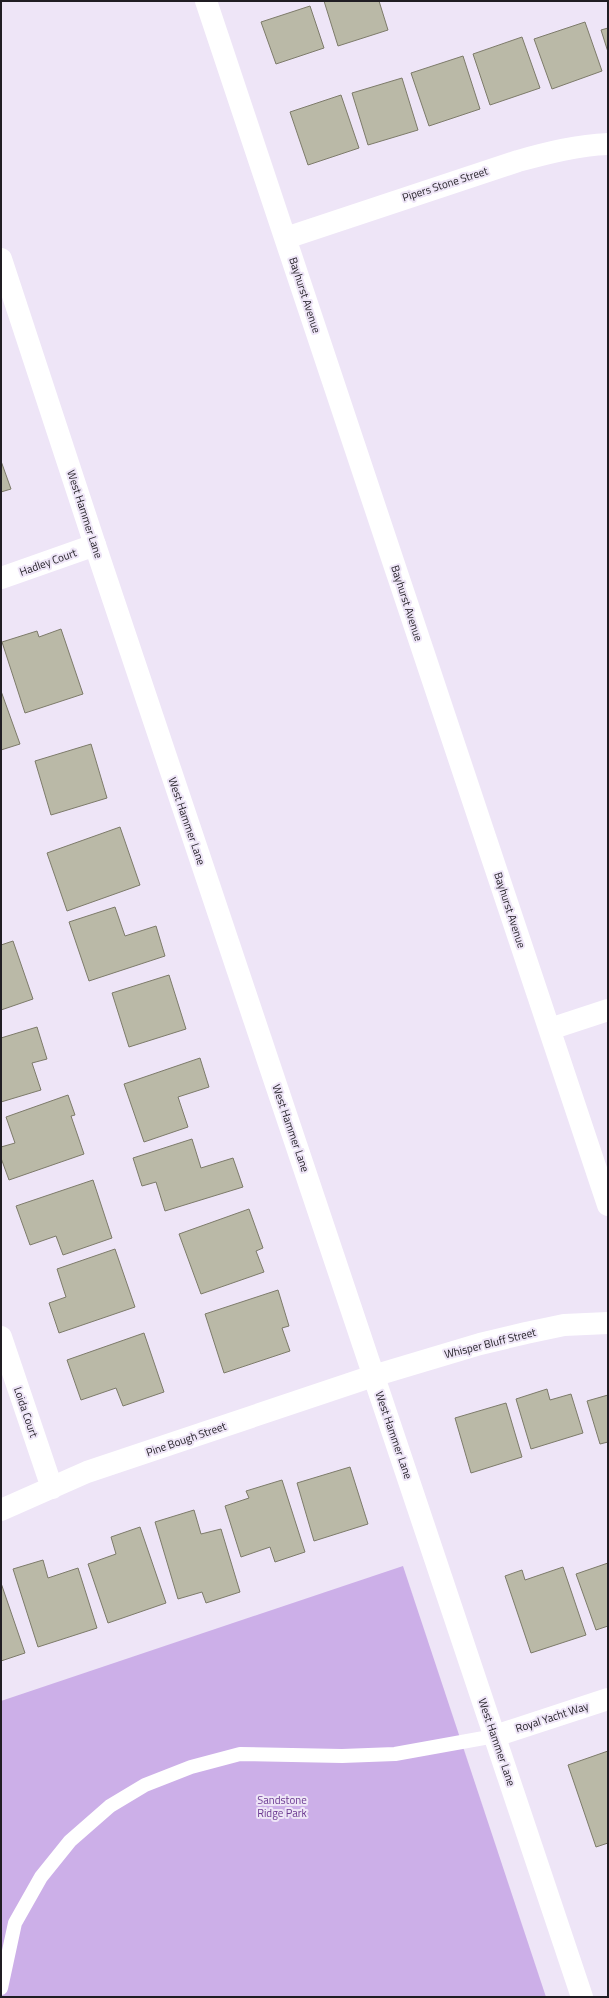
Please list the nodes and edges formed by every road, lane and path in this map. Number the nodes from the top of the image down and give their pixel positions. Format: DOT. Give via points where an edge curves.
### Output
graph roads {
  1 [pos="206,1"];
  2 [pos="608,144"];
  3 [pos="286,238"];
  4 [pos="1,259"];
  5 [pos="95,545"];
  6 [pos="1,578"];
  7 [pos="608,1010"];
  8 [pos="550,1029"];
  9 [pos="608,1205"];
  10 [pos="608,1322"];
  11 [pos="1,1337"];
  12 [pos="373,1376"];
  13 [pos="52,1488"];
  14 [pos="1,1510"];
  15 [pos="608,1699"];
  16 [pos="495,1736"];
  17 [pos="1,1988"];
  18 [pos="582,1997"];
  1 -- 3 [label="street, Bayhurst Avenue"];
  2 -- 3 [label="street, Pipers Stone Street" via="551,152 518,160"];
  3 -- 8 [label="street, Bayhurst Avenue"];
  4 -- 5 [label="street, West Hammer Lane"];
  5 -- 6 [label="street, Hadley Court"];
  5 -- 12 [label="street, West Hammer Lane"];
  7 -- 8 [label="street"];
  8 -- 9 [label="street, Bayhurst Avenue"];
  10 -- 12 [label="street, Whisper Bluff Street" via="564,1325 526,1333"];
  11 -- 13 [label="street, Loida Court"];
  12 -- 13 [label="street, Pine Bough Street" via="87,1472"];
  12 -- 16 [label="street, West Hammer Lane"];
  13 -- 14 [label="street, Pine Bough Street"];
  15 -- 16 [label="street, Royal Yacht Way"];
  16 -- 17 [label="lane" via="395,1754 240,1754 191,1767 145,1785 110,1806 70,1841 41,1877 16,1923"];
  16 -- 18 [label="street, West Hammer Lane"];
}
